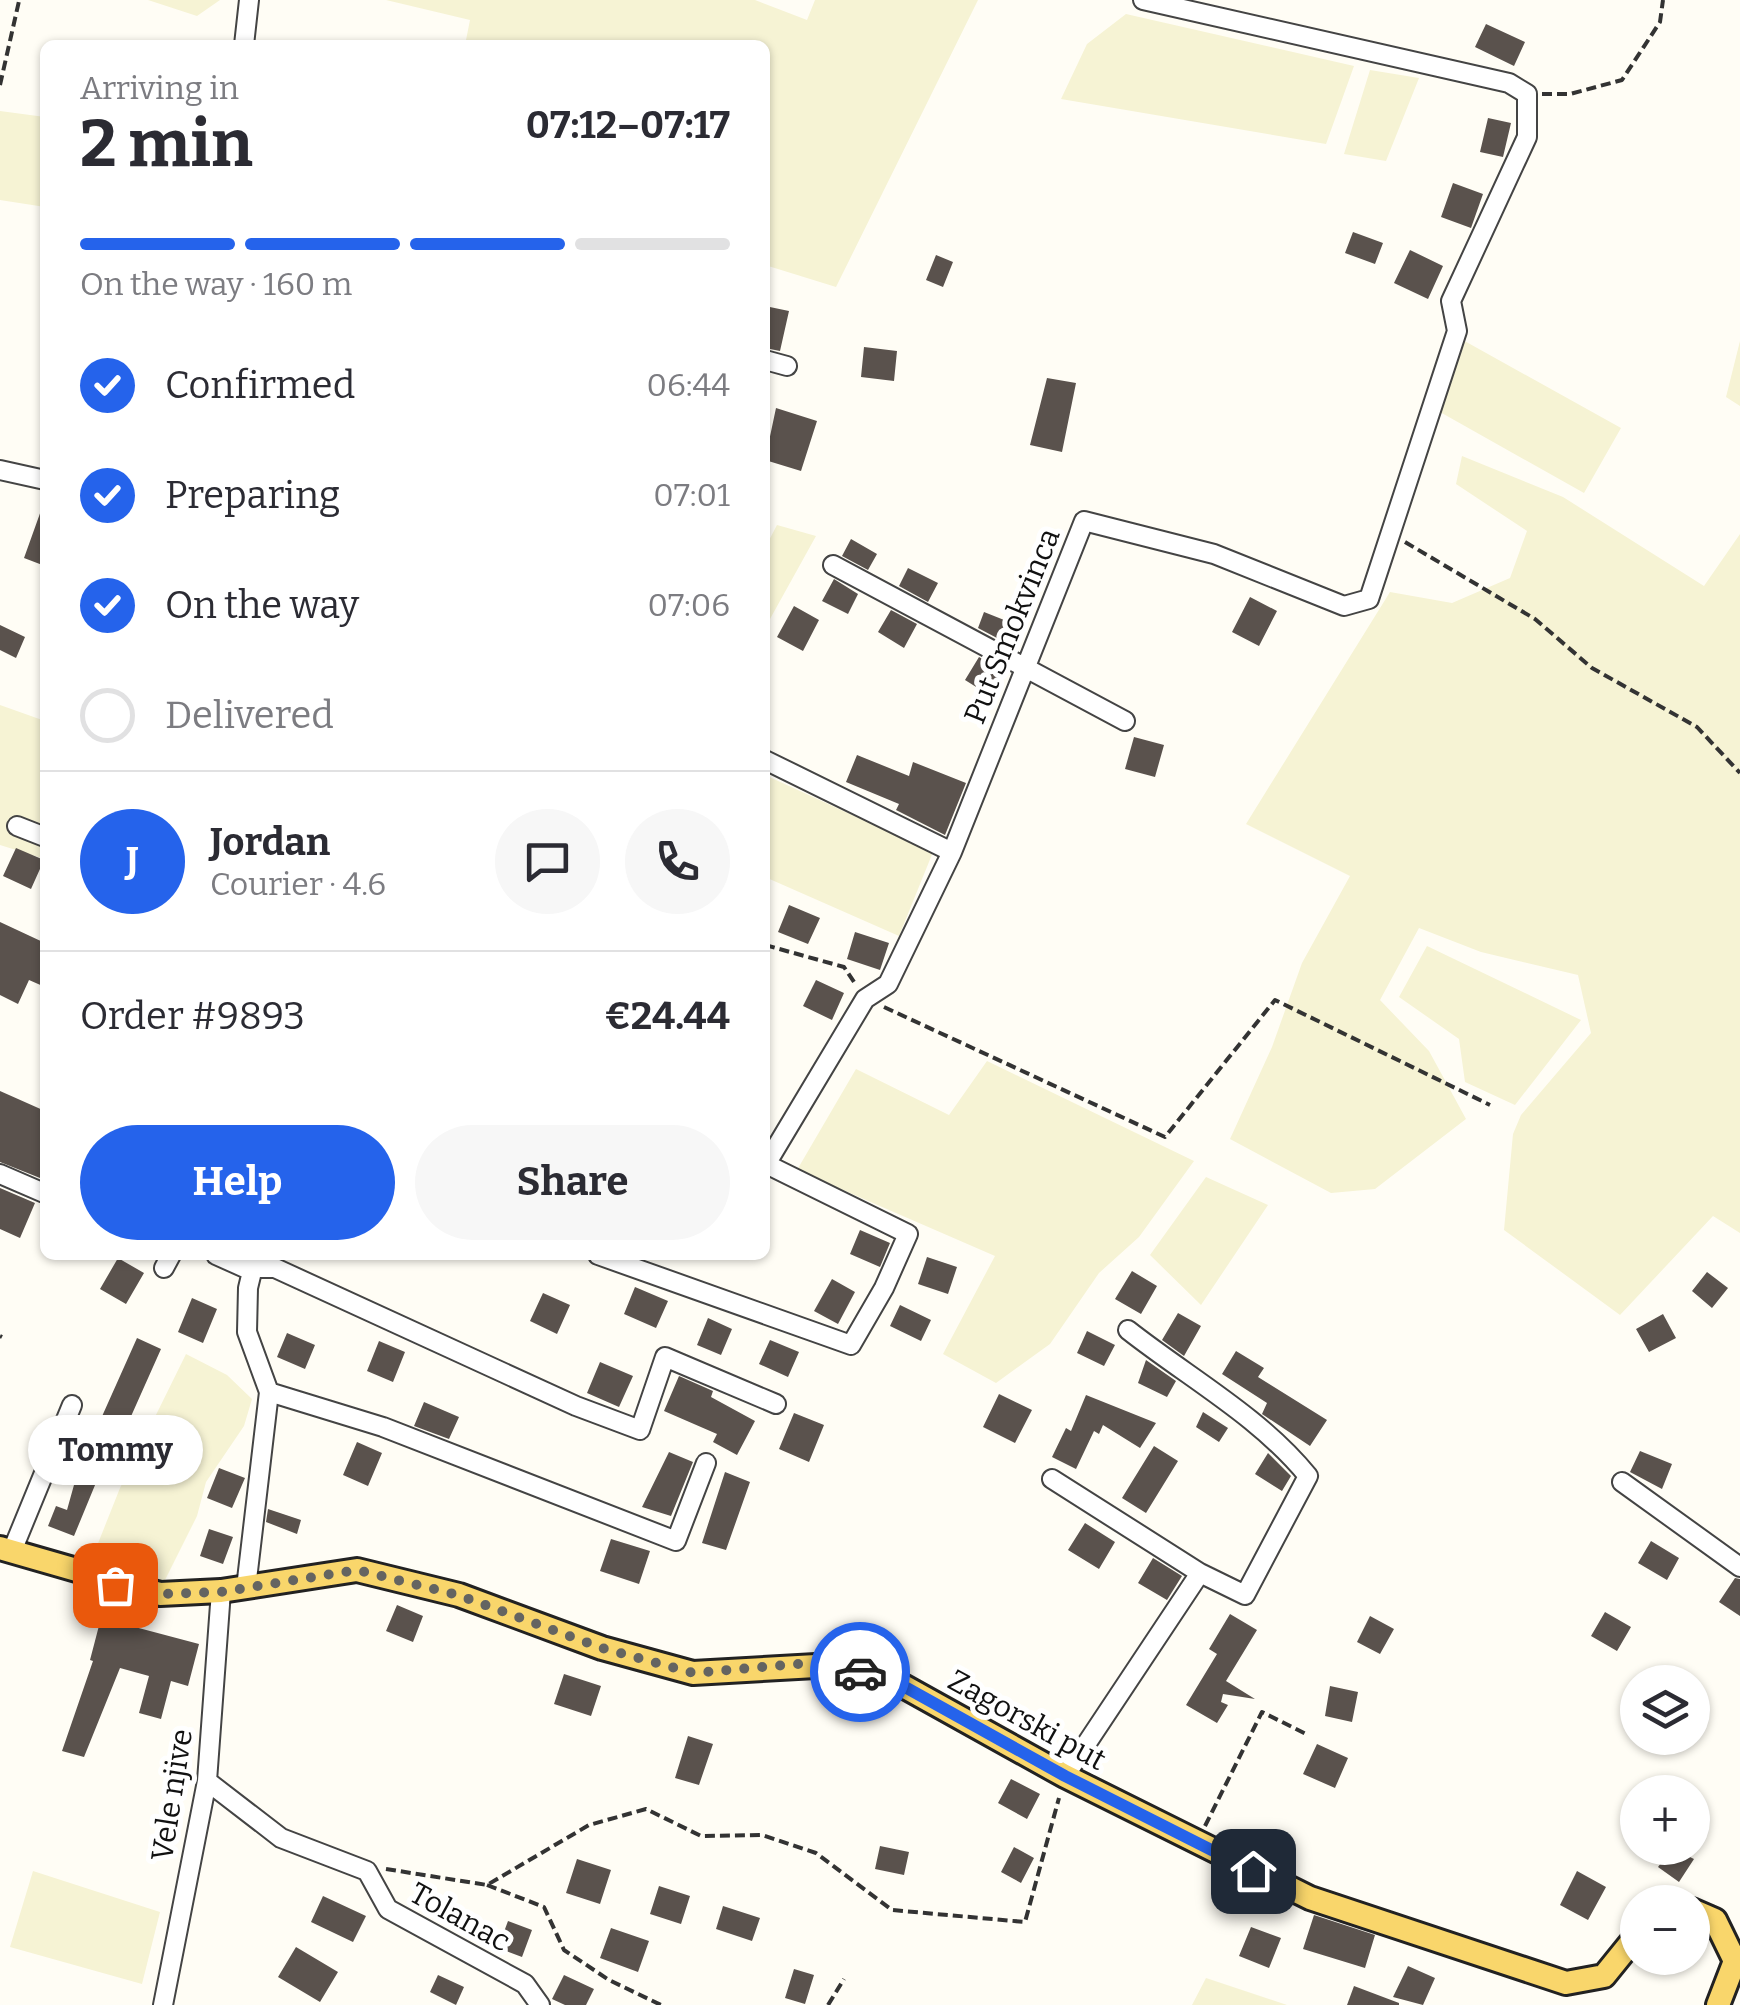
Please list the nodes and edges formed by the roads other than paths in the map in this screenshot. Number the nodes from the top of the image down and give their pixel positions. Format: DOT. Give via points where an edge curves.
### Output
graph roads {
  1 [pos="249,0"];
  2 [pos="1143,0"];
  3 [pos="245,40"];
  4 [pos="770,361"];
  5 [pos="787,366"];
  6 [pos="0,470"];
  7 [pos="40,479"];
  8 [pos="833,566"];
  9 [pos="1023,667"];
  10 [pos="1125,721"];
  11 [pos="770,762"];
  12 [pos="18,826"];
  13 [pos="40,836"];
  14 [pos="952,852"];
  15 [pos="770,1159"];
  16 [pos="770,1168"];
  17 [pos="0,1174"];
  18 [pos="40,1191"];
  19 [pos="612,1260"];
  20 [pos="255,1262"];
  21 [pos="1128,1330"];
  22 [pos="269,1392"];
  23 [pos="776,1404"];
  24 [pos="72,1405"];
  25 [pos="706,1463"];
  26 [pos="1052,1479"];
  27 [pos="1622,1482"];
  28 [pos="6,1549"];
  29 [pos="1740,1567"];
  30 [pos="1200,1573"];
  31 [pos="246,1588"];
  32 [pos="221,1592"];
  33 [pos="1065,1776"];
  34 [pos="208,1781"];
  35 [pos="1710,1918"];
  36 [pos="1620,1956"];
  37 [pos="163,2005"];
  38 [pos="540,2005"];
  39 [pos="1718,2005"];
  1 -- 3 [label="street"];
  2 -- 9 [label="street, Put Smokvinca" via="1509,83 1527,94 1528,137 1451,301 1456,331 1369,599 1344,606 1214,554 1084,521"];
  4 -- 5 [label="street"];
  6 -- 7 [label="street"];
  8 -- 9 [label="street"];
  9 -- 10 [label="street"];
  9 -- 14 [label="street, Put Smokvinca"];
  11 -- 14 [label="street"];
  12 -- 13 [label="street"];
  14 -- 15 [label="street, Put Smokvinca" via="888,984 865,998"];
  16 -- 19 [label="street" via="908,1234 851,1345"];
  17 -- 18 [label="street"];
  20 -- 22 [label="street" via="247,1332"];
  20 -- 23 [label="street" via="640,1430 665,1357"];
  21 -- 30 [label="street" via="1256,1421 1308,1476 1245,1595"];
  22 -- 25 [label="street" via="383,1427 676,1541"];
  22 -- 31 [label="street"];
  24 -- 28 [label="street"];
  26 -- 30 [label="street"];
  27 -- 29 [label="street"];
  28 -- 32 [label="main road, Zagorski put" via="160,1594"];
  30 -- 33 [label="street"];
  31 -- 32 [label="main road, Zagorski put"];
  31 -- 33 [label="main road, Zagorski put" via="357,1570 458,1595 693,1673 834,1665 896,1682"];
  32 -- 34 [label="street, Vele njive"];
  33 -- 36 [label="main road, Zagorski put" via="1310,1898 1566,1983 1604,1976"];
  34 -- 37 [label="street, Vele njive"];
  34 -- 38 [label="street, Tolanac" via="281,1838 367,1871 388,1909 525,1984"];
  35 -- 39 [label="main road" via="1735,1960"];
}
